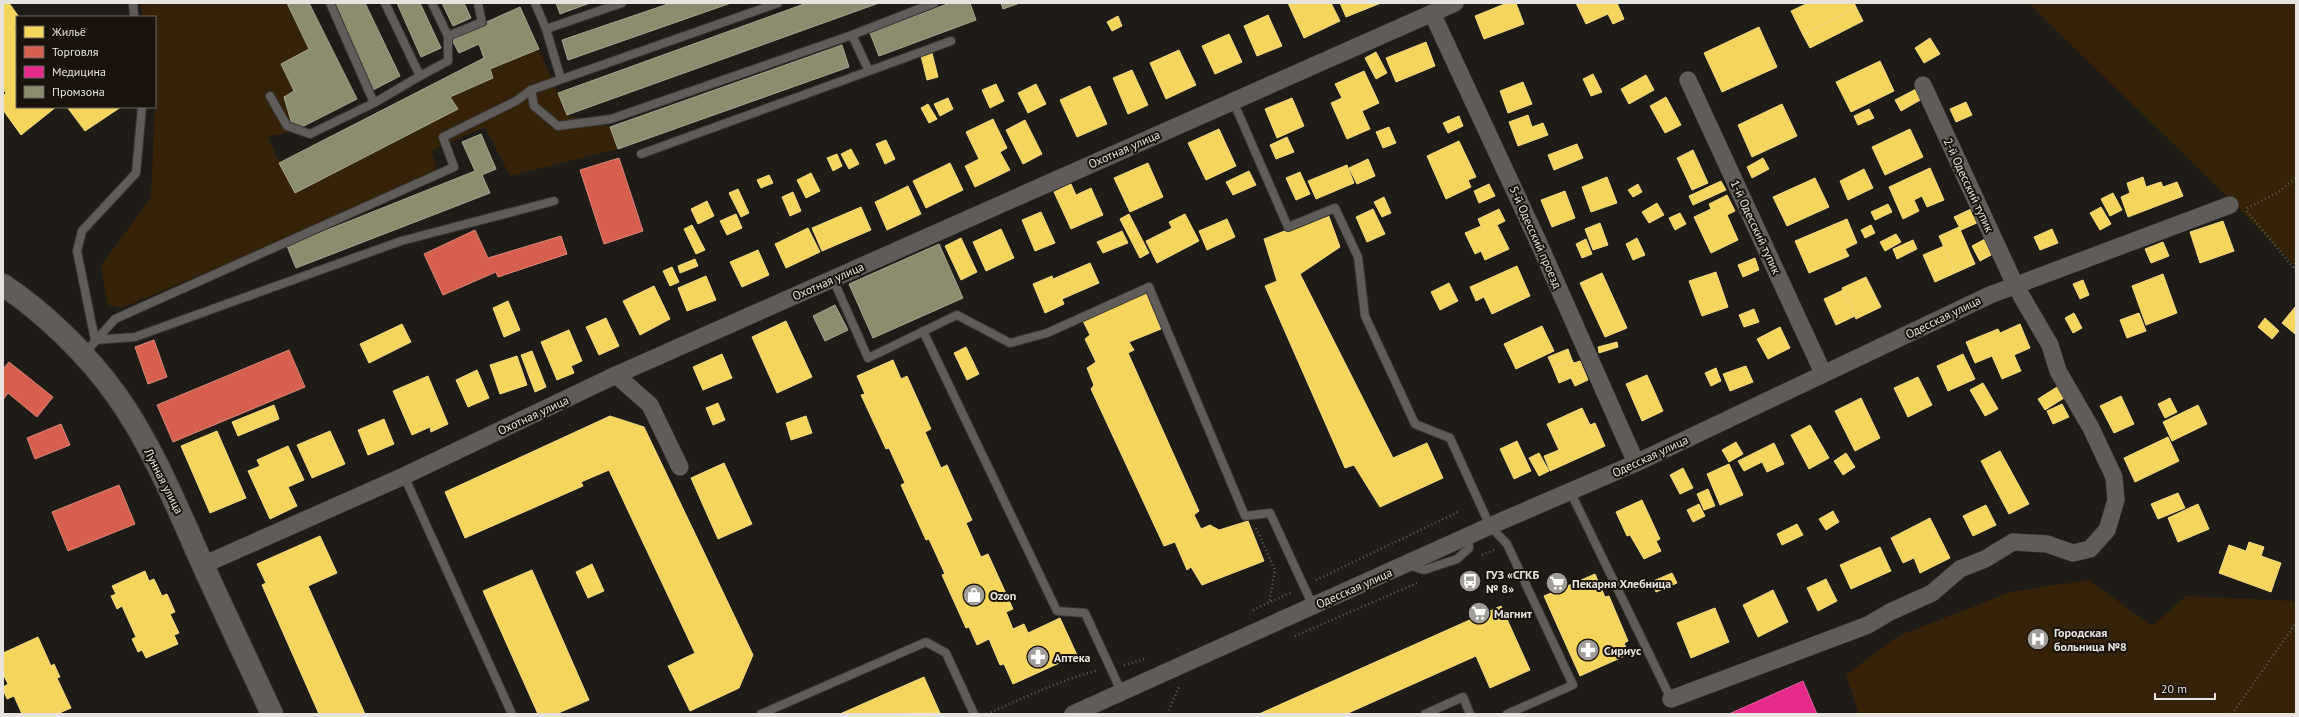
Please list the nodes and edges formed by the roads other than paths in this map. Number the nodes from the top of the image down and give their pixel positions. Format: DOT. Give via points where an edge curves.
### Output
graph roads {
  1 [pos="133,3"];
  2 [pos="330,3"];
  3 [pos="385,3"];
  4 [pos="432,3"];
  5 [pos="479,3"];
  6 [pos="534,3"];
  7 [pos="622,3"];
  8 [pos="778,3"];
  9 [pos="934,3"];
  10 [pos="1455,3"];
  11 [pos="1432,13"];
  12 [pos="134,16"];
  13 [pos="546,30"];
  14 [pos="852,35"];
  15 [pos="448,36"];
  16 [pos="951,41"];
  17 [pos="868,71"];
  18 [pos="420,76"];
  19 [pos="561,80"];
  20 [pos="1688,80"];
  21 [pos="1923,84"];
  22 [pos="531,90"];
  23 [pos="270,96"];
  24 [pos="1233,101"];
  25 [pos="374,103"];
  26 [pos="142,108"];
  27 [pos="641,154"];
  28 [pos="554,201"];
  29 [pos="2230,205"];
  30 [pos="833,279"];
  31 [pos="3,285"];
  32 [pos="2016,285"];
  33 [pos="923,331"];
  34 [pos="89,348"];
  35 [pos="1823,373"];
  36 [pos="616,376"];
  37 [pos="1636,463"];
  38 [pos="680,467"];
  39 [pos="404,476"];
  40 [pos="1570,492"];
  41 [pos="1490,526"];
  42 [pos="203,565"];
  43 [pos="1313,606"];
  44 [pos="1121,691"];
  45 [pos="1671,699"];
  46 [pos="1081,713"];
  47 [pos="272,714"];
  48 [pos="512,714"];
  49 [pos="761,714"];
  50 [pos="974,714"];
  51 [pos="1425,714"];
  52 [pos="1470,714"];
  53 [pos="1507,714"];
  1 -- 12 [label="lane"];
  2 -- 25 [label="lane"];
  3 -- 18 [label="lane"];
  4 -- 15 [label="lane"];
  5 -- 15 [label="lane" via="482,22"];
  6 -- 13 [label="lane"];
  7 -- 13 [label="lane"];
  8 -- 19 [label="lane"];
  9 -- 14 [label="lane"];
  10 -- 11 [label="street, Охотная улица"];
  11 -- 24 [label="street, Охотная улица"];
  11 -- 37 [label="street, 5-й Одесский проезд" via="1536,237"];
  13 -- 19 [label="lane"];
  14 -- 17 [label="lane"];
  14 -- 22 [label="lane" via="611,119 558,126 534,106"];
  15 -- 18 [label="lane" via="448,61"];
  16 -- 17 [label="lane"];
  17 -- 27 [label="lane"];
  18 -- 25 [label="lane"];
  19 -- 22 [label="lane"];
  20 -- 35 [label="street, 1-й Одесский тупик"];
  21 -- 32 [label="street, 2-й Одесский тупик"];
  22 -- 34 [label="lane" via="516,101 443,137 454,166 115,318"];
  23 -- 25 [label="lane" via="287,126 310,134"];
  24 -- 30 [label="street, Охотная улица"];
  24 -- 41 [label="lane" via="1288,227 1335,208 1358,257 1365,316 1415,424 1450,438"];
  26 -- 34 [label="lane" via="136,173 82,231 77,251"];
  28 -- 34 [label="lane" via="401,241 135,337"];
  29 -- 32 [label="street, Одесская улица"];
  30 -- 33 [label="lane" via="868,358"];
  30 -- 36 [label="street, Охотная улица"];
  31 -- 34 [label="street, Лунная улица"];
  32 -- 35 [label="street, Одесская улица" via="1990,294 1917,331"];
  32 -- 45 [label="street, 2-й Одесский тупик" via="2050,345 2058,371 2092,428 2114,477 2116,500 2107,530 2090,549 2073,553 2047,544 2012,542 1985,559 1960,569 1932,593 1868,625"];
  33 -- 43 [label="lane" via="957,315 1010,343 1047,333 1149,287 1245,516 1270,513"];
  33 -- 44 [label="lane" via="1057,610 1085,613"];
  34 -- 42 [label="street, Лунная улица" via="150,452"];
  35 -- 37 [label="street, Одесская улица"];
  36 -- 38 [label="street" via="650,405"];
  36 -- 39 [label="street, Охотная улица"];
  37 -- 40 [label="street, Одесская улица"];
  39 -- 42 [label="street, Охотная улица"];
  39 -- 48 [label="lane"];
  40 -- 41 [label="street, Одесская улица"];
  40 -- 45 [label="lane"];
  41 -- 43 [label="street, Одесская улица"];
  41 -- 53 [label="lane" via="1507,544 1573,685"];
  42 -- 47 [label="street, Лунная улица"];
  43 -- 44 [label="street, Одесская улица"];
  44 -- 46 [label="street, Одесская улица"];
  49 -- 50 [label="lane" via="926,642 946,653"];
  51 -- 52 [label="lane" via="1463,697"];
}
